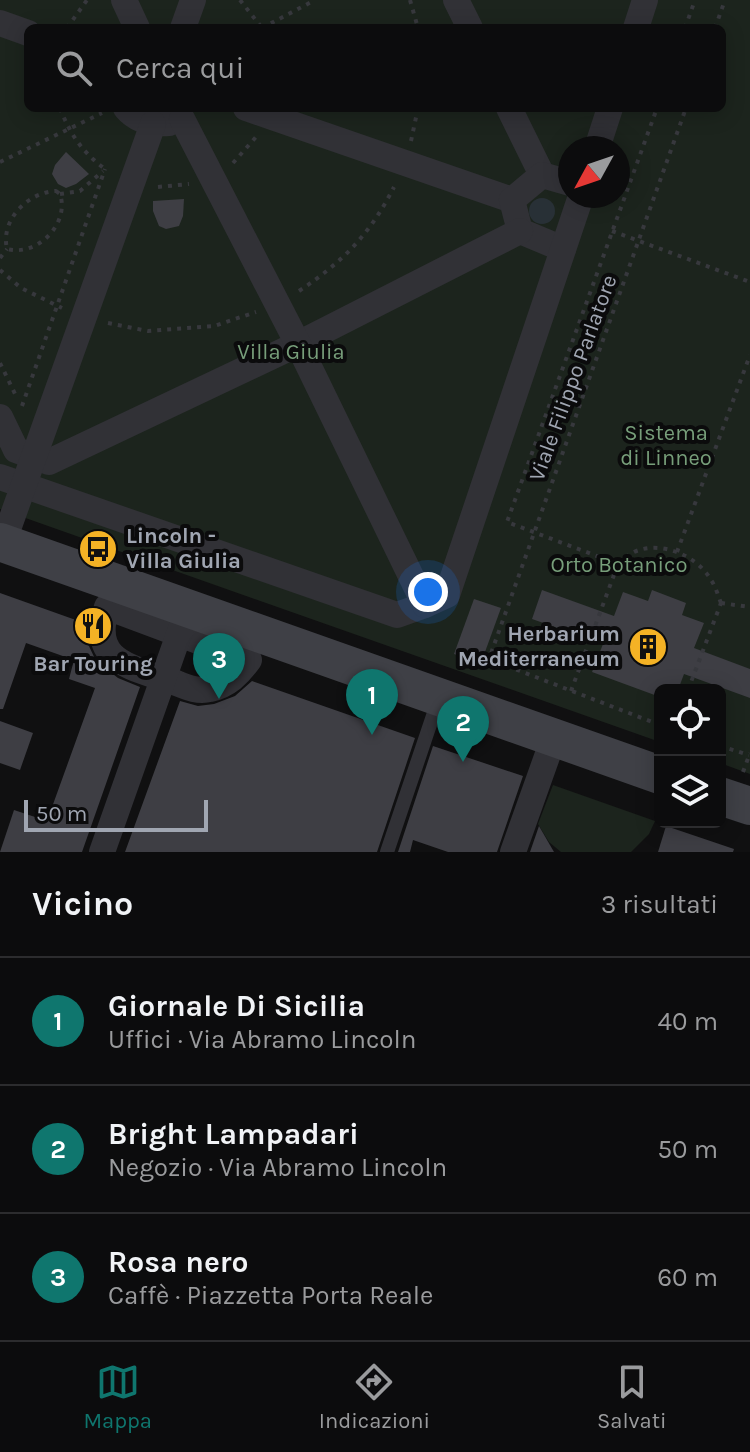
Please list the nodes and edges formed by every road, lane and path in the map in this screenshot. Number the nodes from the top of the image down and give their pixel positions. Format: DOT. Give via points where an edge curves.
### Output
graph roads {
  1 [pos="87,0"];
  2 [pos="124,0"];
  3 [pos="193,0"];
  4 [pos="240,0"];
  5 [pos="315,0"];
  6 [pos="410,0"];
  7 [pos="456,0"];
  8 [pos="645,0"];
  9 [pos="695,0"];
  10 [pos="725,0"];
  11 [pos="0,23"];
  12 [pos="70,24"];
  13 [pos="135,24"];
  14 [pos="184,24"];
  15 [pos="259,24"];
  16 [pos="270,24"];
  17 [pos="417,24"];
  18 [pos="468,24"];
  19 [pos="637,24"];
  20 [pos="686,24"];
  21 [pos="716,24"];
  22 [pos="24,32"];
  23 [pos="104,112"];
  24 [pos="131,112"];
  25 [pos="258,112"];
  26 [pos="417,112"];
  27 [pos="511,112"];
  28 [pos="609,112"];
  29 [pos="656,112"];
  30 [pos="685,112"];
  31 [pos="188,114"];
  32 [pos="153,124"];
  33 [pos="601,136"];
  34 [pos="0,162"];
  35 [pos="406,163"];
  36 [pos="542,175"];
  37 [pos="558,180"];
  38 [pos="60,194"];
  39 [pos="512,200"];
  40 [pos="577,208"];
  41 [pos="520,231"];
  42 [pos="612,231"];
  43 [pos="639,241"];
  44 [pos="7,249"];
  45 [pos="563,249"];
  46 [pos="0,258"];
  47 [pos="750,282"];
  48 [pos="278,305"];
  49 [pos="214,326"];
  50 [pos="298,344"];
  51 [pos="750,355"];
  52 [pos="0,363"];
  53 [pos="0,417"];
  54 [pos="33,456"];
  55 [pos="11,481"];
  56 [pos="534,533"];
  57 [pos="2,543"];
  58 [pos="677,552"];
  59 [pos="618,564"];
  60 [pos="721,603"];
  61 [pos="425,605"];
  62 [pos="750,607"];
  63 [pos="183,622"];
  64 [pos="164,678"];
  65 [pos="690,684"];
  66 [pos="571,691"];
  67 [pos="439,698"];
  68 [pos="654,723"];
  69 [pos="554,737"];
  70 [pos="726,748"];
  71 [pos="749,755"];
  72 [pos="654,773"];
  73 [pos="726,798"];
  74 [pos="750,806"];
  75 [pos="102,852"];
  76 [pos="387,852"];
  77 [pos="513,852"];
  1 -- 12 [label="path"];
  2 -- 13 [label="street"];
  3 -- 14 [label="street"];
  4 -- 15 [label="path"];
  5 -- 16 [label="path"];
  6 -- 17 [label="path"];
  7 -- 18 [label="street"];
  8 -- 19 [label="street"];
  9 -- 20 [label="path"];
  10 -- 21 [label="path"];
  11 -- 22 [label="street"];
  23 -- 34 [label="path"];
  24 -- 32 [label="street"];
  25 -- 35 [label="street"];
  26 -- 35 [label="path"];
  27 -- 36 [label="street"];
  28 -- 33 [label="street"];
  29 -- 42 [label="path"];
  30 -- 43 [label="path, Viale Filippo Parlatore"];
  31 -- 32 [label="street" via="168,124"];
  31 -- 48 [label="street"];
  32 -- 54 [label="street"];
  35 -- 39 [label="street"];
  35 -- 48 [label="path" via="378,218 334,268"];
  36 -- 37 [label="street"];
  36 -- 39 [label="street"];
  38 -- 44 [label="path" via="63,207 51,233 29,249"];
  38 -- 44 [label="path" via="44,192 18,207 4,233"];
  38 -- 52 [label="path" via="80,191 105,169 21,408"];
  39 -- 41 [label="street"];
  40 -- 45 [label="street"];
  41 -- 45 [label="street"];
  41 -- 50 [label="street"];
  42 -- 43 [label="path"];
  42 -- 56 [label="path" via="507,522"];
  43 -- 47 [label="path"];
  43 -- 56 [label="path, Viale Filippo Parlatore"];
  44 -- 46 [label="path"];
  45 -- 61 [label="street" via="447,595"];
  48 -- 49 [label="path"];
  48 -- 50 [label="street"];
  50 -- 54 [label="street" via="49,462"];
  50 -- 61 [label="street"];
  51 -- 58 [label="path"];
  53 -- 54 [label="street" via="16,450"];
  54 -- 55 [label="street"];
  55 -- 57 [label="street"];
  55 -- 61 [label="street" via="397,615"];
  56 -- 59 [label="path"];
  56 -- 66 [label="path, Viale Filippo Parlatore" via="489,659"];
  57 -- 63 [label="street"];
  58 -- 59 [label="path" via="634,552"];
  58 -- 60 [label="path" via="711,579"];
  59 -- 66 [label="path"];
  60 -- 62 [label="path"];
  60 -- 65 [label="path"];
  63 -- 64 [label="street"];
  63 -- 64 [label="street" via="249,660 239,674 210,689"];
  63 -- 64 [label="street" via="107,607 101,624 107,650 131,668"];
  63 -- 67 [label="street"];
  64 -- 75 [label="street"];
  66 -- 68 [label="path"];
  67 -- 69 [label="street"];
  67 -- 76 [label="lane"];
  69 -- 72 [label="street"];
  69 -- 77 [label="street"];
  70 -- 71 [label="path"];
  73 -- 74 [label="street"];
}
